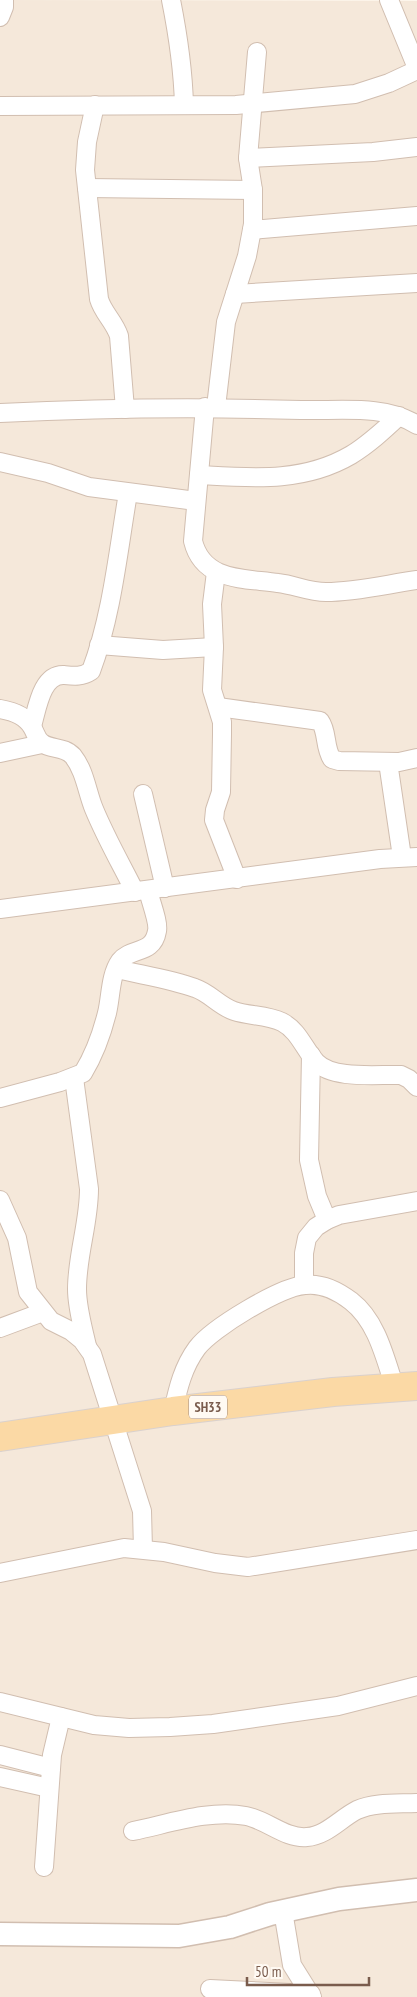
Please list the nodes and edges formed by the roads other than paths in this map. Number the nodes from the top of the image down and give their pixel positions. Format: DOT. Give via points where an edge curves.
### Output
graph roads {
  1 [pos="4,0"];
  2 [pos="171,0"];
  3 [pos="389,0"];
  4 [pos="0,17"];
  5 [pos="257,52"];
  6 [pos="416,61"];
  7 [pos="253,104"];
  8 [pos="95,105"];
  9 [pos="184,105"];
  10 [pos="0,106"];
  11 [pos="417,147"];
  12 [pos="248,158"];
  13 [pos="87,188"];
  14 [pos="253,190"];
  15 [pos="417,216"];
  16 [pos="252,230"];
  17 [pos="417,283"];
  18 [pos="234,294"];
  19 [pos="210,407"];
  20 [pos="125,409"];
  21 [pos="0,413"];
  22 [pos="399,416"];
  23 [pos="417,425"];
  24 [pos="0,462"];
  25 [pos="199,475"];
  26 [pos="128,493"];
  27 [pos="196,501"];
  28 [pos="216,572"];
  29 [pos="417,580"];
  30 [pos="99,645"];
  31 [pos="214,647"];
  32 [pos="218,707"];
  33 [pos="0,708"];
  34 [pos="32,726"];
  35 [pos="42,744"];
  36 [pos="0,753"];
  37 [pos="417,758"];
  38 [pos="388,762"];
  39 [pos="143,794"];
  40 [pos="409,857"];
  41 [pos="237,879"];
  42 [pos="149,890"];
  43 [pos="0,909"];
  44 [pos="117,969"];
  45 [pos="311,1055"];
  46 [pos="74,1078"];
  47 [pos="417,1087"];
  48 [pos="0,1098"];
  49 [pos="0,1200"];
  50 [pos="417,1200"];
  51 [pos="326,1220"];
  52 [pos="304,1284"];
  53 [pos="43,1312"];
  54 [pos="0,1328"];
  55 [pos="87,1346"];
  56 [pos="406,1387"];
  57 [pos="173,1411"];
  58 [pos="111,1419"];
  59 [pos="0,1438"];
  60 [pos="417,1540"];
  61 [pos="143,1549"];
  62 [pos="0,1573"];
  63 [pos="417,1686"];
  64 [pos="0,1702"];
  65 [pos="60,1717"];
  66 [pos="0,1755"];
  67 [pos="51,1768"];
  68 [pos="0,1777"];
  69 [pos="49,1788"];
  70 [pos="417,1803"];
  71 [pos="133,1831"];
  72 [pos="44,1867"];
  73 [pos="417,1890"];
  74 [pos="283,1911"];
  75 [pos="0,1934"];
  76 [pos="210,1989"];
  77 [pos="311,1995"];
  1 -- 4 [label="street"];
  2 -- 9 [label="street" via="178,34"];
  3 -- 6 [label="street"];
  5 -- 7 [label="street"];
  6 -- 7 [label="street" via="389,83 355,94"];
  7 -- 9 [label="street"];
  7 -- 12 [label="street"];
  8 -- 9 [label="street"];
  8 -- 10 [label="street"];
  8 -- 13 [label="street" via="85,157"];
  11 -- 12 [label="street"];
  12 -- 14 [label="street"];
  13 -- 14 [label="street"];
  13 -- 20 [label="street" via="99,299 116,325 119,336"];
  14 -- 16 [label="street"];
  15 -- 16 [label="street"];
  16 -- 18 [label="street"];
  17 -- 18 [label="street"];
  18 -- 19 [label="street"];
  19 -- 20 [label="street"];
  19 -- 22 [label="street" via="345,410"];
  19 -- 25 [label="street"];
  20 -- 21 [label="street"];
  22 -- 23 [label="street"];
  22 -- 25 [label="street" via="351,455 310,472 262,479"];
  24 -- 26 [label="street" via="48,473 90,488"];
  25 -- 27 [label="street"];
  26 -- 27 [label="street"];
  26 -- 30 [label="street"];
  27 -- 28 [label="street" via="193,541 198,554"];
  28 -- 29 [label="street" via="327,592"];
  28 -- 31 [label="street" via="212,604"];
  30 -- 31 [label="street" via="163,650"];
  30 -- 34 [label="street" via="91,671 85,675 52,678 40,698"];
  31 -- 32 [label="street" via="212,690"];
  32 -- 38 [label="street" via="320,721 332,759"];
  32 -- 41 [label="street" via="222,722 221,781 214,820"];
  33 -- 34 [label="street" via="18,714"];
  34 -- 35 [label="street"];
  35 -- 36 [label="street"];
  35 -- 42 [label="street" via="68,751 74,757 99,820"];
  37 -- 38 [label="street"];
  38 -- 40 [label="street"];
  39 -- 42 [label="street"];
  40 -- 41 [label="street"];
  41 -- 42 [label="street"];
  42 -- 43 [label="street"];
  42 -- 44 [label="street" via="158,930 154,941 149,947 128,955"];
  44 -- 45 [label="street" via="194,988 223,1007 280,1022 291,1028"];
  44 -- 46 [label="street" via="94,1051 83,1073"];
  45 -- 47 [label="street" via="317,1064 329,1071 401,1075"];
  45 -- 51 [label="street" via="309,1160"];
  46 -- 48 [label="street"];
  46 -- 55 [label="street" via="89,1189 77,1290"];
  49 -- 53 [label="street" via="17,1238 28,1292"];
  50 -- 51 [label="street"];
  51 -- 52 [label="street" via="307,1238"];
  52 -- 56 [label="street" via="319,1285 352,1301 367,1318"];
  52 -- 57 [label="street" via="280,1293 231,1320 198,1346 186,1364"];
  53 -- 54 [label="street"];
  53 -- 55 [label="street" via="51,1321 77,1335"];
  55 -- 58 [label="street" via="98,1371"];
  56 -- 57 [label="main road, SH33" via="333,1392"];
  57 -- 58 [label="main road, SH33"];
  58 -- 59 [label="main road, SH33"];
  58 -- 61 [label="street" via="142,1511"];
  60 -- 61 [label="street" via="248,1567"];
  61 -- 62 [label="street" via="106,1551"];
  63 -- 65 [label="street" via="338,1706 213,1724 128,1728"];
  64 -- 65 [label="street"];
  65 -- 67 [label="street"];
  66 -- 67 [label="street"];
  67 -- 69 [label="street"];
  68 -- 69 [label="street"];
  69 -- 72 [label="street"];
  70 -- 71 [label="street" via="372,1805 356,1810 338,1823 307,1837 292,1835 257,1818 220,1815"];
  73 -- 74 [label="street" via="339,1899"];
  74 -- 75 [label="street" via="230,1927 179,1936"];
  74 -- 77 [label="street" via="292,1965"];
  76 -- 77 [label="street"];
}
